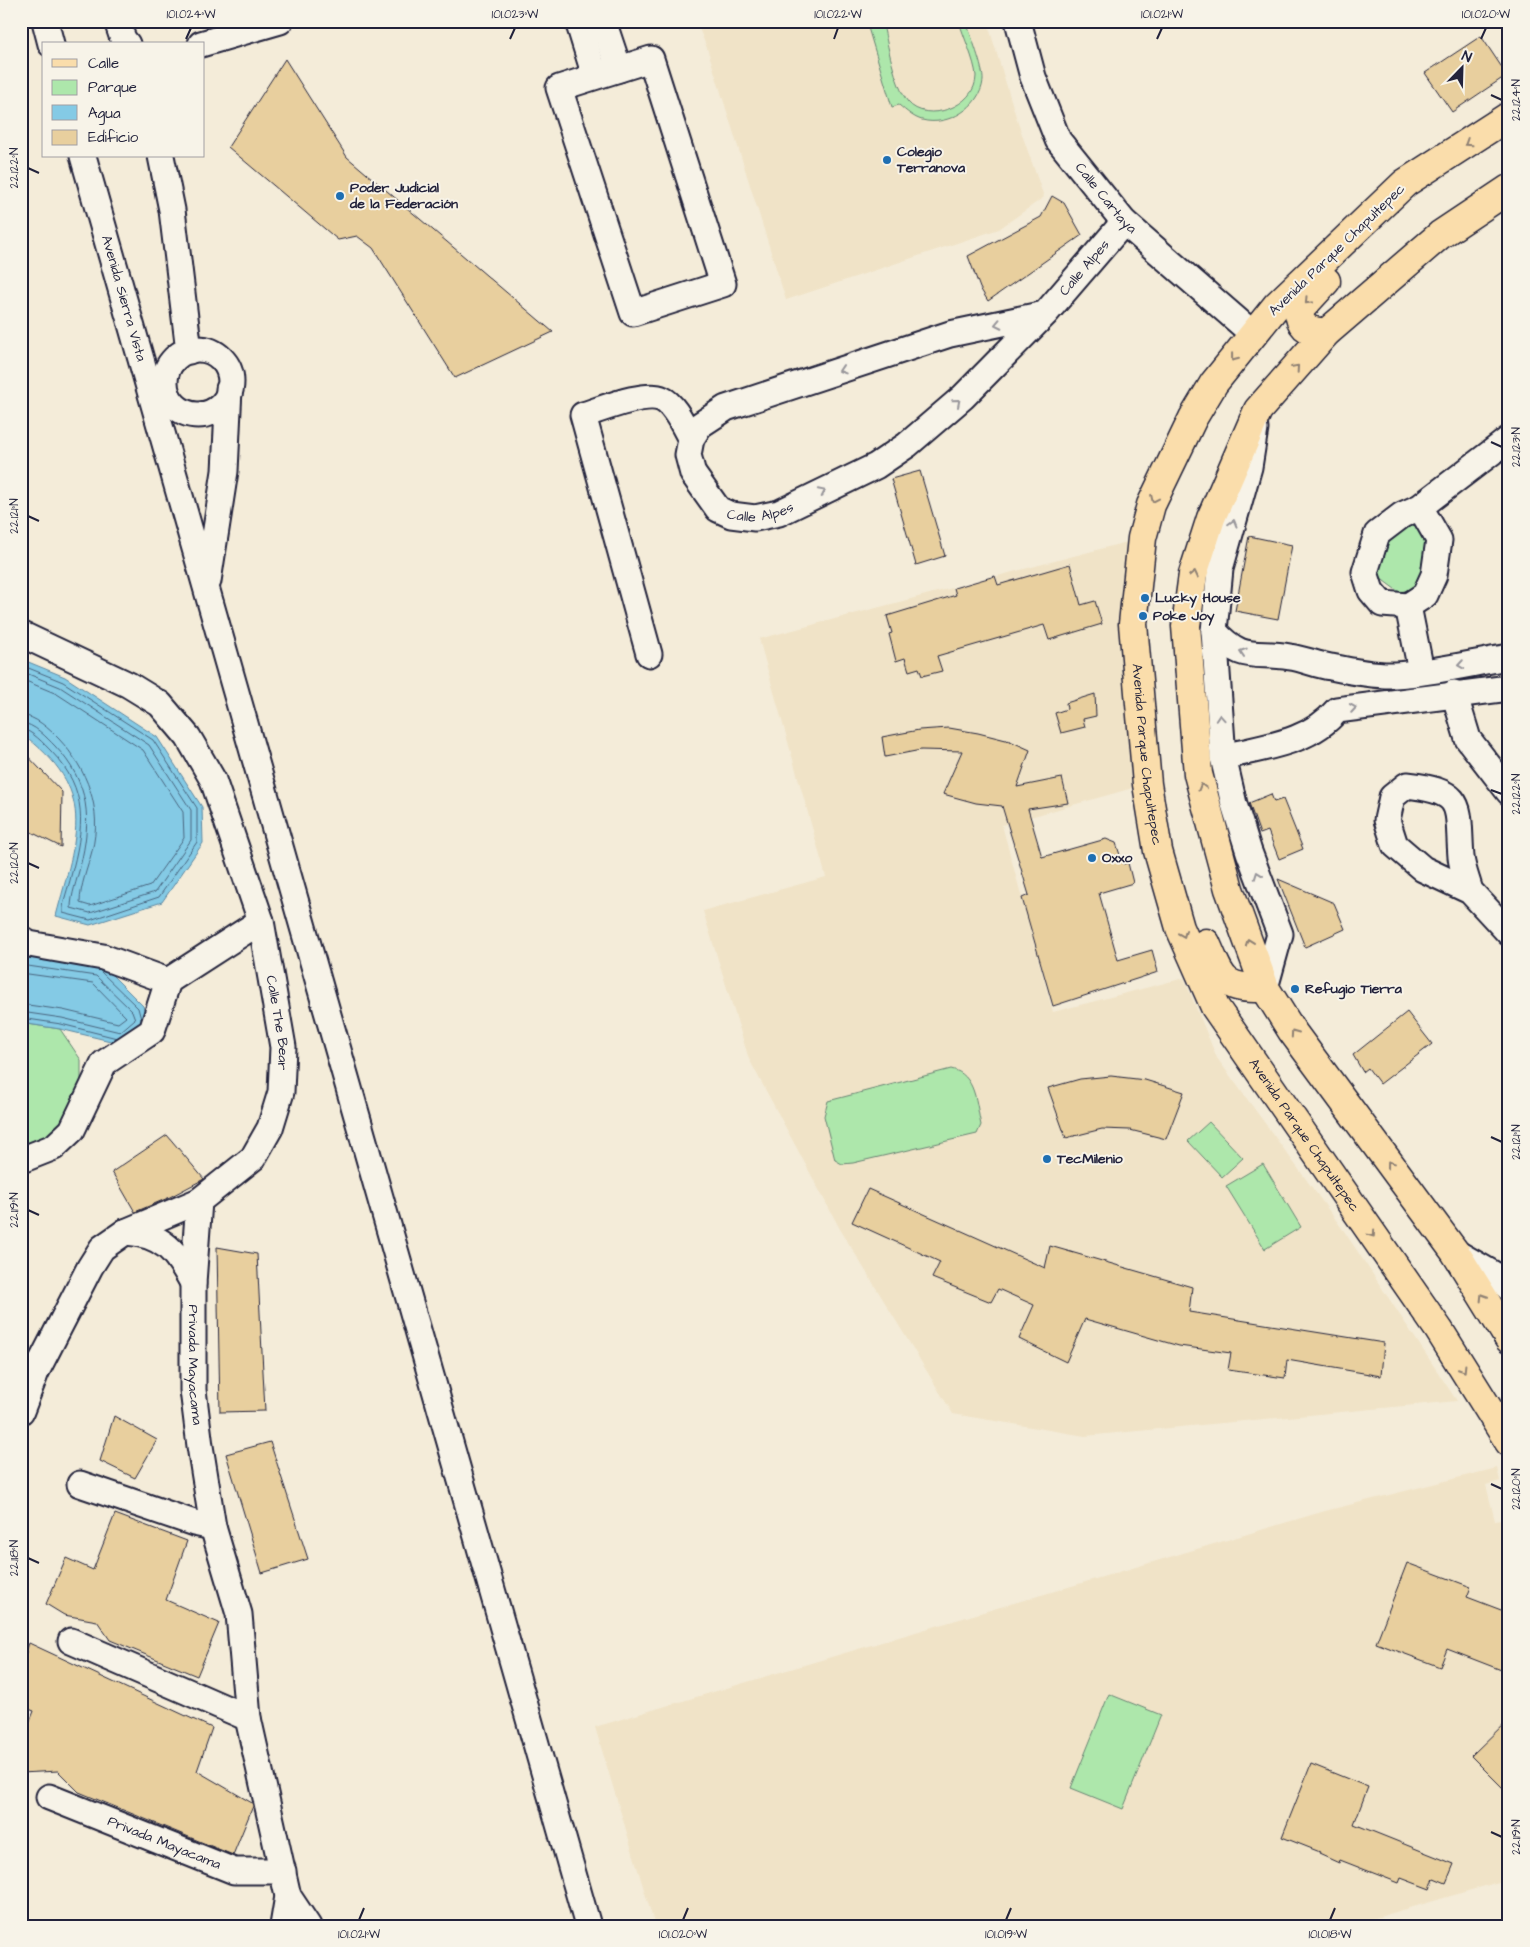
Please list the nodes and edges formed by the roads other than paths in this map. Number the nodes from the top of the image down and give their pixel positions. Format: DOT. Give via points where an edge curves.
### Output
graph roads {
  1 [pos="45,21"];
  2 [pos="117,21"];
  3 [pos="280,21"];
  4 [pos="578,21"];
  5 [pos="603,21"];
  6 [pos="1018,21"];
  7 [pos="242,27"];
  8 [pos="50,42"];
  9 [pos="126,42"];
  10 [pos="205,42"];
  11 [pos="619,69"];
  12 [pos="595,76"];
  13 [pos="1509,116"];
  14 [pos="84,158"];
  15 [pos="160,158"];
  16 [pos="1405,183"];
  17 [pos="1509,189"];
  18 [pos="1124,222"];
  19 [pos="1045,314"];
  20 [pos="1326,333"];
  21 [pos="1253,334"];
  22 [pos="189,351"];
  23 [pos="229,390"];
  24 [pos="1258,410"];
  25 [pos="691,439"];
  26 [pos="1509,439"];
  27 [pos="1420,507"];
  28 [pos="207,589"];
  29 [pos="1408,606"];
  30 [pos="1214,631"];
  31 [pos="21,634"];
  32 [pos="649,654"];
  33 [pos="1509,657"];
  34 [pos="1421,671"];
  35 [pos="1394,675"];
  36 [pos="1509,688"];
  37 [pos="1454,693"];
  38 [pos="1398,701"];
  39 [pos="1223,757"];
  40 [pos="1509,792"];
  41 [pos="1158,851"];
  42 [pos="1470,891"];
  43 [pos="261,921"];
  44 [pos="1509,933"];
  45 [pos="21,939"];
  46 [pos="168,981"];
  47 [pos="1265,988"];
  48 [pos="21,1160"];
  49 [pos="199,1201"];
  50 [pos="125,1232"];
  51 [pos="1455,1252"];
  52 [pos="193,1283"];
  53 [pos="1509,1288"];
  54 [pos="1509,1339"];
  55 [pos="21,1411"];
  56 [pos="1509,1442"];
  57 [pos="80,1484"];
  58 [pos="213,1527"];
  59 [pos="71,1641"];
  60 [pos="248,1718"];
  61 [pos="49,1797"];
  62 [pos="283,1871"];
  63 [pos="288,1896"];
  64 [pos="284,1926"];
  65 [pos="308,1926"];
  66 [pos="588,1926"];
  1 -- 8 [label="street"];
  2 -- 9 [label="street"];
  3 -- 7 [label="street"];
  4 -- 12 [label="street"];
  5 -- 11 [label="street"];
  6 -- 18 [label="street, Calle Cartaya" via="1033,77 1058,140"];
  7 -- 10 [label="street"];
  11 -- 12 [label="street"];
  11 -- 12 [label="street" via="651,59 723,284 633,313 559,88"];
  13 -- 16 [label="main road, Avenida Parque Chapultepec, one-way"];
  14 -- 28 [label="street, Avenida Sierra Vista"];
  15 -- 22 [label="street" via="172,210"];
  16 -- 20 [label="main road, one-way" via="1384,222 1302,307 1299,314 1304,327"];
  16 -- 21 [label="main road, Avenida Parque Chapultepec" via="1277,304"];
  17 -- 20 [label="main road" via="1440,235"];
  18 -- 19 [label="street, Calle Alpes"];
  18 -- 21 [label="street, Calle Cartaya"];
  19 -- 25 [label="street, one-way" via="950,334 726,408 700,425"];
  25 -- 19 [label="street, Calle Alpes, one-way" via="688,456 694,474 718,508 732,515 755,518 779,513 876,466 907,445 963,397"];
  24 -- 20 [label="main road, one-way"];
  21 -- 41 [label="main road, Avenida Parque Chapultepec, one-way" via="1214,383 1193,418 1151,505 1142,538 1133,624 1147,784"];
  22 -- 23 [label="street" via="204,350 219,357 230,374"];
  22 -- 23 [label="street" via="179,355 167,372 165,382 172,402 191,414 202,415 221,405"];
  23 -- 28 [label="street" via="225,471"];
  30 -- 24 [label="street, one-way" via="1220,569 1249,467"];
  47 -- 24 [label="main road, one-way" via="1229,888 1198,774 1186,626 1194,574 1211,518"];
  25 -- 32 [label="street" via="674,410 662,399 646,396 583,415"];
  26 -- 27 [label="street"];
  27 -- 29 [label="street" via="1439,540 1434,575 1425,595"];
  27 -- 29 [label="street" via="1402,515 1377,534 1365,572 1371,591 1382,604"];
  28 -- 66 [label="street, Avenida Sierra Vista"];
  29 -- 34 [label="street"];
  35 -- 30 [label="street, one-way" via="1330,667 1302,658 1257,656 1227,645"];
  39 -- 30 [label="street, one-way"];
  31 -- 43 [label="street, Calle The Bear" via="160,704 188,737 213,780"];
  33 -- 34 [label="street, one-way"];
  34 -- 35 [label="street"];
  35 -- 38 [label="street"];
  36 -- 37 [label="street"];
  37 -- 38 [label="street"];
  37 -- 40 [label="street" via="1468,740"];
  39 -- 38 [label="street, one-way" via="1297,738 1321,727 1337,710"];
  47 -- 39 [label="street, one-way" via="1280,934 1249,852"];
  41 -- 47 [label="main road" via="1189,901 1221,976 1238,988"];
  41 -- 56 [label="main road, Avenida Parque Chapultepec, one-way" via="1180,928 1215,1007 1439,1330"];
  42 -- 44 [label="street"];
  43 -- 46 [label="street"];
  43 -- 49 [label="street, Calle The Bear" via="283,1047 281,1092 270,1128 252,1158"];
  45 -- 46 [label="street" via="29,944 103,957"];
  46 -- 48 [label="street" via="152,1032 104,1063 72,1130 54,1147"];
  51 -- 47 [label="main road, one-way" via="1292,1031"];
  49 -- 50 [label="street, Calle The Bear"];
  49 -- 52 [label="street, Privada Mayacama"];
  50 -- 52 [label="street" via="144,1233 164,1243 178,1256"];
  50 -- 55 [label="street, Calle The Bear" via="102,1248 90,1267 36,1372"];
  51 -- 53 [label="street" via="1495,1275"];
  54 -- 51 [label="main road, one-way"];
  52 -- 58 [label="street, Privada Mayacama" via="193,1390"];
  57 -- 58 [label="street"];
  58 -- 60 [label="street, Privada Mayacama" via="239,1614"];
  59 -- 60 [label="street"];
  60 -- 62 [label="street, Privada Mayacama"];
  61 -- 62 [label="street, Privada Mayacama" via="234,1871"];
  62 -- 63 [label="street, Privada Mayacama"];
  63 -- 64 [label="street, Privada Mayacama"];
  63 -- 65 [label="street, Privada Mayacama"];
}
